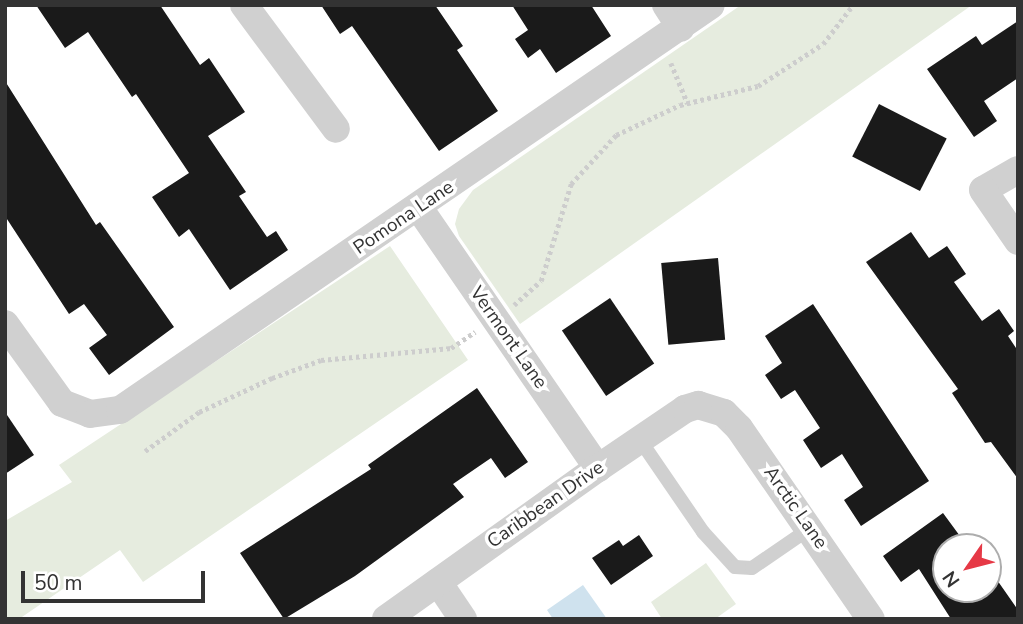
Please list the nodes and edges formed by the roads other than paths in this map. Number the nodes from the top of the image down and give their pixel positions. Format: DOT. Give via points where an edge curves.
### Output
graph roads {
  1 [pos="244,5"];
  2 [pos="711,5"];
  3 [pos="673,16"];
  4 [pos="336,129"];
  5 [pos="1018,170"];
  6 [pos="419,208"];
  7 [pos="1018,241"];
  8 [pos="5,324"];
  9 [pos="710,407"];
  10 [pos="640,440"];
  11 [pos="598,468"];
  12 [pos="809,529"];
  13 [pos="438,582"];
  14 [pos="386,619"];
  15 [pos="463,619"];
  16 [pos="871,619"];
  1 -- 4 [label="street"];
  2 -- 3 [label="street, Pomona Lane"];
  3 -- 6 [label="street, Pomona Lane" via="657,45"];
  5 -- 7 [label="street" via="983,190"];
  6 -- 8 [label="street, Pomona Lane" via="114,413 90,414 55,396"];
  6 -- 11 [label="street, Vermont Lane"];
  9 -- 10 [label="street, Caribbean Drive" via="685,409"];
  9 -- 12 [label="street, Arctic Lane" via="739,428"];
  10 -- 11 [label="street, Caribbean Drive"];
  10 -- 12 [label="lane" via="703,532 735,567 752,568"];
  11 -- 13 [label="street, Caribbean Drive"];
  12 -- 16 [label="street, Arctic Lane"];
  13 -- 14 [label="street, Caribbean Drive"];
  13 -- 15 [label="street"];
}
